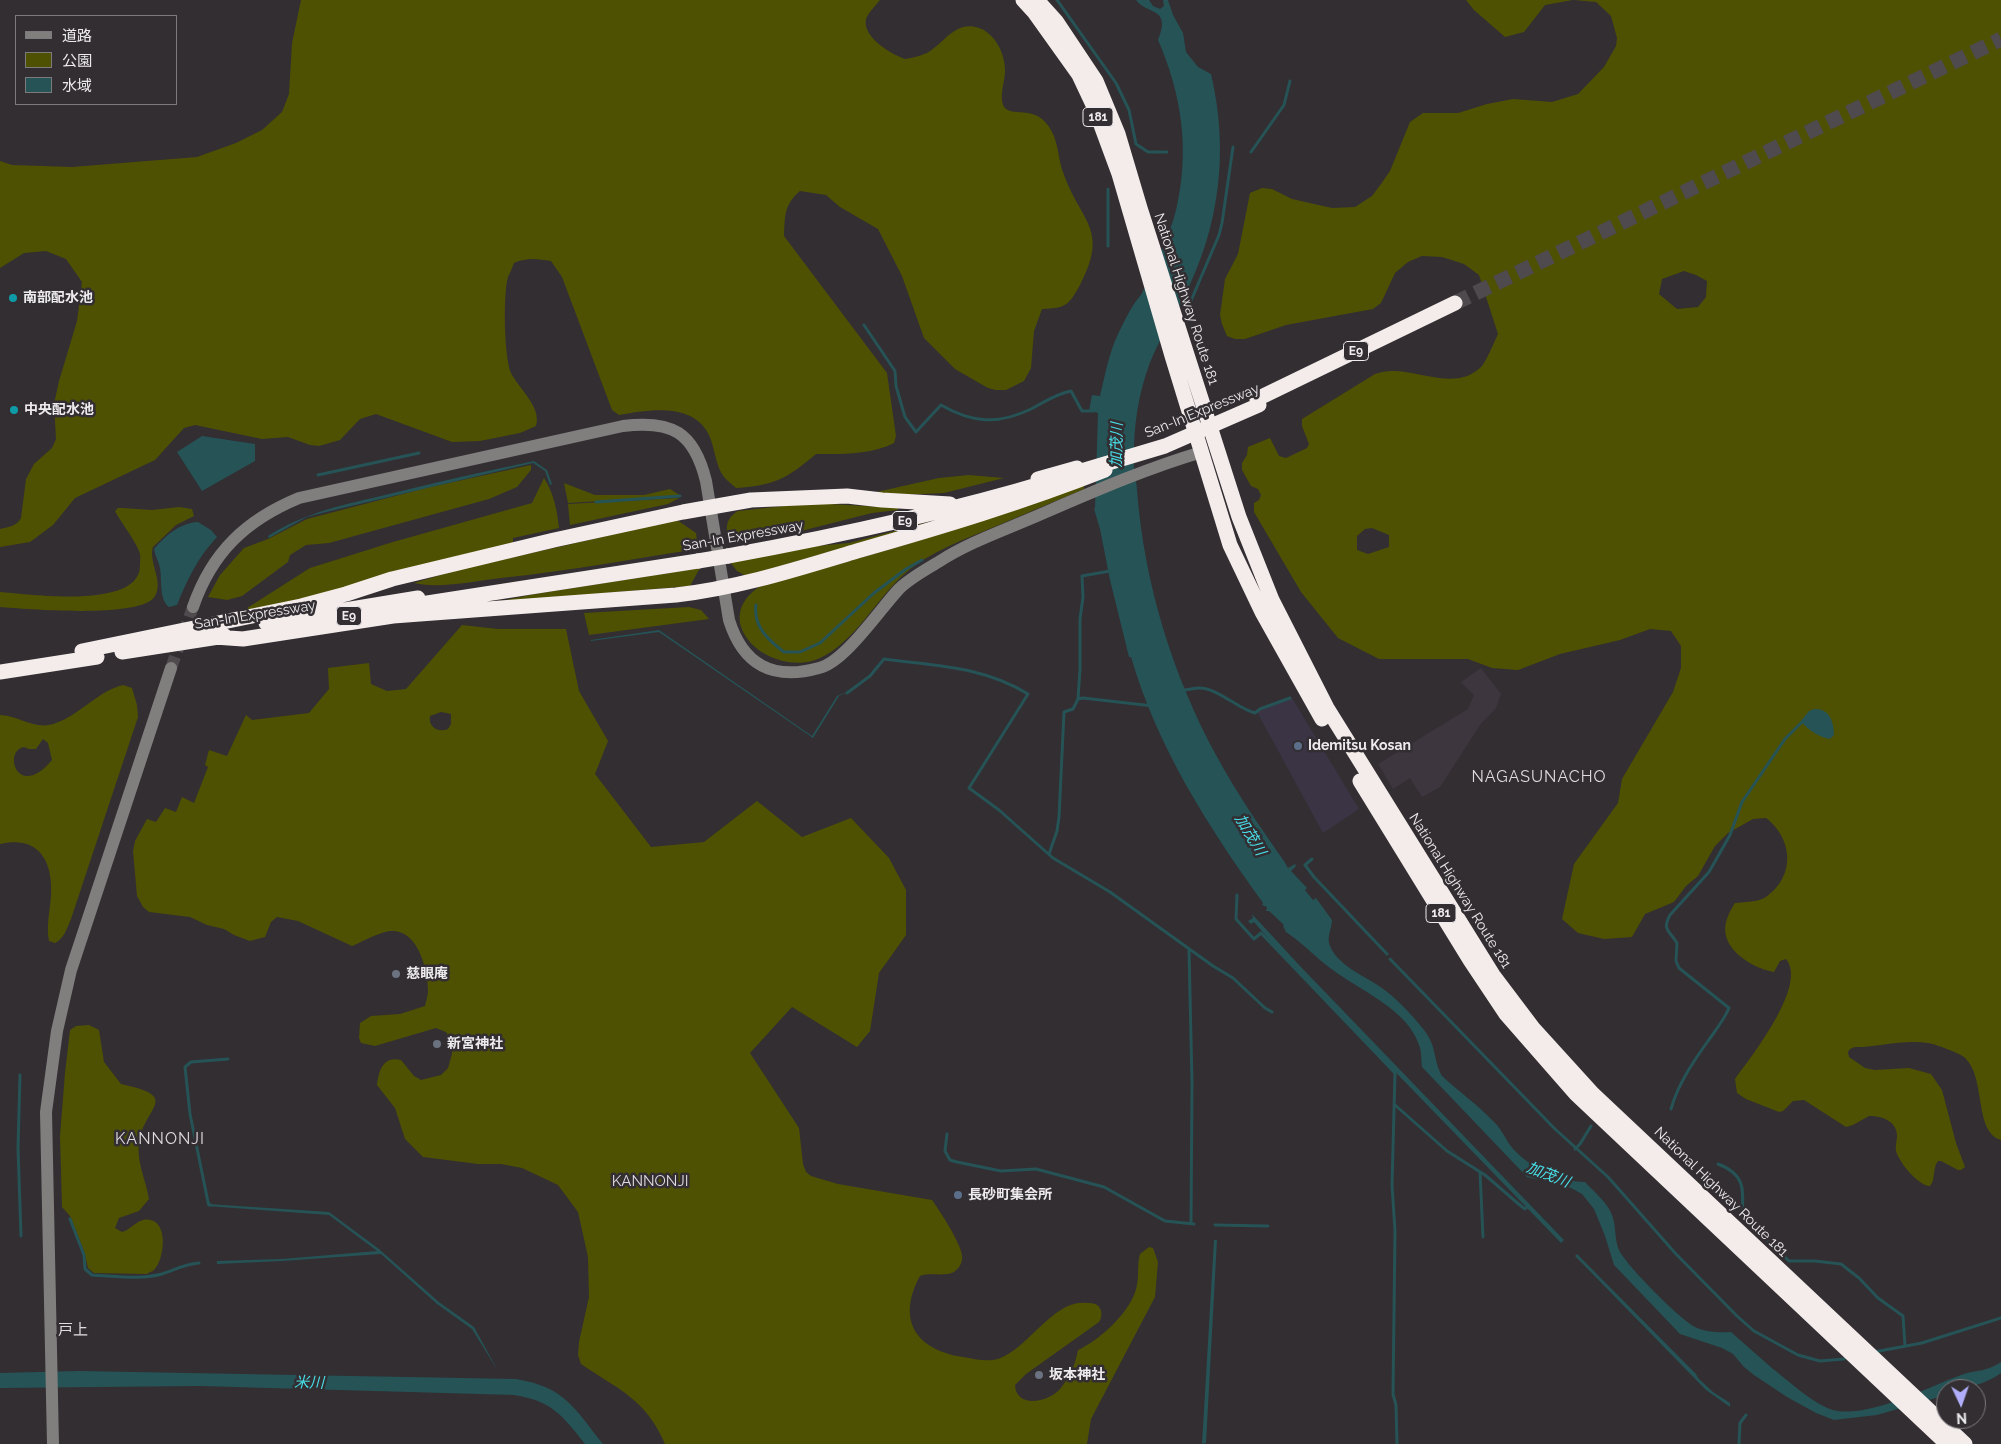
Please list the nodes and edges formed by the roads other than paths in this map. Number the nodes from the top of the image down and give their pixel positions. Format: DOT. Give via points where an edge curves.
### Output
graph roads {
  1 [pos="1023,0"];
  2 [pos="1037,0"];
  3 [pos="1146,247"];
  4 [pos="1456,307"];
  5 [pos="1178,354"];
  6 [pos="1258,402"];
  7 [pos="1202,452"];
  8 [pos="1078,473"];
  9 [pos="950,504"];
  10 [pos="709,508"];
  11 [pos="728,554"];
  12 [pos="698,558"];
  13 [pos="723,588"];
  14 [pos="193,607"];
  15 [pos="215,638"];
  16 [pos="82,651"];
  17 [pos="0,665"];
  18 [pos="171,668"];
  19 [pos="0,672"];
  20 [pos="1869,1358"];
  21 [pos="1919,1410"];
  22 [pos="53,1444"];
  23 [pos="1946,1444"];
  24 [pos="1965,1444"];
  1 -- 3 [label="highway, National Highway Route 181 / 181" via="1079,75 1095,109"];
  2 -- 3 [label="highway, National Highway Route 181 / 181" via="1096,81 1118,134"];
  3 -- 5 [label="highway, National Highway Route 181 / 181"];
  4 -- 6 [label="highway, San-In Expressway / E9"];
  5 -- 7 [label="highway, National Highway Route 181 / 181"];
  5 -- 20 [label="highway, National Highway Route 181 / 181" via="1239,517 1292,642 1327,708 1493,975 1533,1028 1593,1094"];
  6 -- 8 [label="highway, San-In Expressway / E9"];
  6 -- 8 [label="highway, San-In Expressway / E9, bridge" via="1165,446"];
  7 -- 13 [label="street" via="1069,502 984,538 942,560 901,588 845,651 822,668 803,672 774,670 747,655 735,638"];
  7 -- 20 [label="highway, National Highway Route 181 / 181" via="1230,545 1271,628 1322,718 1506,1014 1576,1094"];
  8 -- 9 [label="highway, San-In Expressway / E9"];
  8 -- 11 [label="highway, San-In Expressway / E9" via="951,510 820,540"];
  8 -- 13 [label="highway" via="960,522"];
  9 -- 10 [label="highway" via="818,496 751,500"];
  9 -- 11 [label="highway, San-In Expressway / E9"];
  10 -- 13 [label="street"];
  10 -- 14 [label="street" via="701,462 695,448 685,438 658,425 623,426 330,490 282,505 252,523 219,555"];
  10 -- 16 [label="highway" via="453,564 301,606"];
  11 -- 12 [label="highway, San-In Expressway / E9, bridge"];
  12 -- 15 [label="highway, San-In Expressway / E9"];
  12 -- 16 [label="highway, San-In Expressway / E9" via="499,585"];
  13 -- 15 [label="highway" via="676,595 393,616 243,639"];
  15 -- 19 [label="highway, San-In Expressway / E9"];
  16 -- 17 [label="highway, San-In Expressway / E9"];
  18 -- 22 [label="street" via="71,970 57,1031 46,1112"];
  20 -- 21 [label="highway, National Highway Route 181 / 181"];
  21 -- 23 [label="highway, National Highway Route 181 / 181"];
  21 -- 24 [label="highway, National Highway Route 181 / 181"];
}
